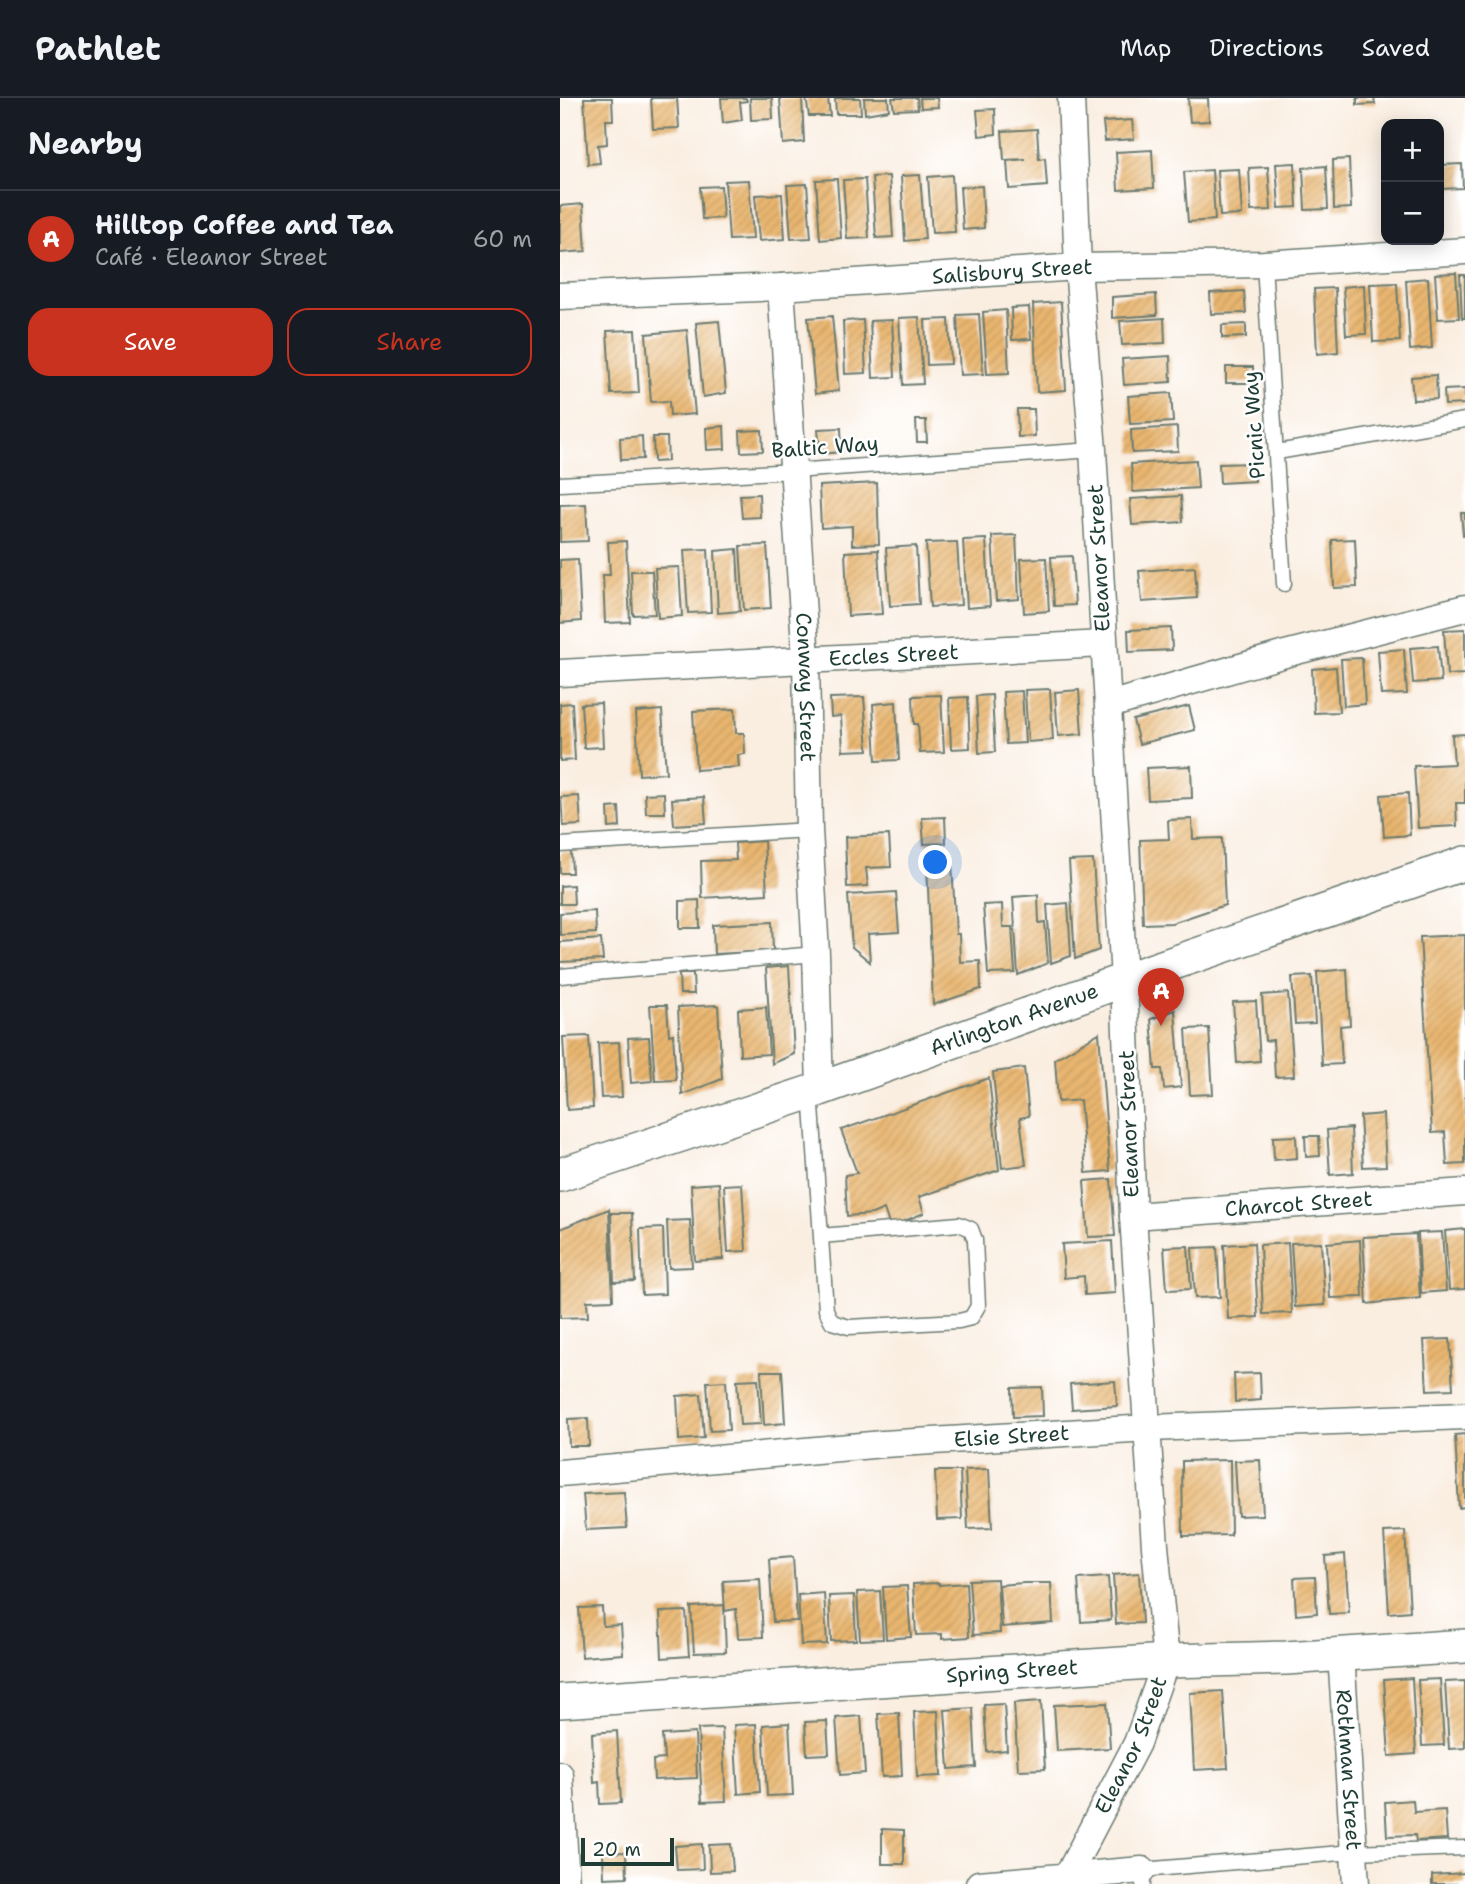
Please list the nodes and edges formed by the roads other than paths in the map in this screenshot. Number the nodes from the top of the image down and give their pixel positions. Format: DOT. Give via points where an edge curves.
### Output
graph roads {
  1 [pos="1071,98"];
  2 [pos="1465,251"];
  3 [pos="1264,264"];
  4 [pos="1078,267"];
  5 [pos="781,286"];
  6 [pos="560,296"];
  7 [pos="1465,420"];
  8 [pos="1093,450"];
  9 [pos="1277,452"];
  10 [pos="793,471"];
  11 [pos="560,484"];
  12 [pos="1284,584"];
  13 [pos="1465,608"];
  14 [pos="1103,644"];
  15 [pos="806,659"];
  16 [pos="560,673"];
  17 [pos="1109,705"];
  18 [pos="809,830"];
  19 [pos="560,845"];
  20 [pos="1465,863"];
  21 [pos="816,954"];
  22 [pos="560,976"];
  23 [pos="1124,980"];
  24 [pos="816,1090"];
  25 [pos="560,1175"];
  26 [pos="1465,1192"];
  27 [pos="1133,1216"];
  28 [pos="821,1236"];
  29 [pos="1465,1416"];
  30 [pos="1149,1428"];
  31 [pos="560,1473"];
  32 [pos="1465,1646"];
  33 [pos="1341,1654"];
  34 [pos="1166,1661"];
  35 [pos="560,1701"];
  36 [pos="560,1775"];
  37 [pos="1465,1848"];
  38 [pos="1353,1852"];
  39 [pos="1142,1877"];
  40 [pos="1065,1880"];
  41 [pos="566,1884"];
  42 [pos="979,1884"];
  43 [pos="1356,1884"];
  1 -- 4 [label="street, Eleanor Street"];
  2 -- 3 [label="street, Salisbury Street"];
  3 -- 4 [label="street, Salisbury Street"];
  3 -- 9 [label="lane, Picnic Way"];
  4 -- 5 [label="street, Salisbury Street"];
  4 -- 8 [label="street, Eleanor Street"];
  5 -- 6 [label="street, Salisbury Street"];
  5 -- 10 [label="street, Conway Street"];
  7 -- 9 [label="lane"];
  8 -- 10 [label="lane, Baltic Way"];
  8 -- 14 [label="street, Eleanor Street"];
  9 -- 12 [label="lane, Picnic Way"];
  10 -- 11 [label="lane, Baltic Way"];
  10 -- 15 [label="street, Conway Street"];
  13 -- 17 [label="street"];
  14 -- 15 [label="street, Eccles Street"];
  14 -- 17 [label="street, Eleanor Street"];
  15 -- 16 [label="street, Eccles Street"];
  15 -- 18 [label="street, Conway Street"];
  17 -- 23 [label="street, Eleanor Street"];
  18 -- 19 [label="lane"];
  18 -- 21 [label="street, Conway Street"];
  20 -- 23 [label="street, Arlington Avenue"];
  21 -- 22 [label="lane"];
  21 -- 24 [label="street, Conway Street"];
  23 -- 24 [label="street, Arlington Avenue"];
  23 -- 27 [label="street, Eleanor Street"];
  24 -- 25 [label="street, Arlington Avenue"];
  24 -- 28 [label="lane"];
  26 -- 27 [label="street, Charcot Street"];
  27 -- 30 [label="street, Eleanor Street"];
  28 -- 28 [label="lane" via="826,1310 832,1322 849,1327 959,1321 971,1318 978,1306 971,1229 959,1224"];
  29 -- 30 [label="street, Elsie Street"];
  30 -- 31 [label="street, Elsie Street" via="883,1444"];
  30 -- 34 [label="street, Eleanor Street"];
  32 -- 33 [label="street, Spring Street"];
  33 -- 34 [label="street, Spring Street"];
  33 -- 38 [label="street, Rothman Street"];
  34 -- 35 [label="street, Spring Street"];
  34 -- 40 [label="street, Eleanor Street" via="1137,1743"];
  36 -- 41 [label="street"];
  37 -- 38 [label="lane"];
  38 -- 39 [label="lane"];
  38 -- 43 [label="street, Rothman Street"];
  39 -- 40 [label="street"];
  40 -- 42 [label="street"];
}
